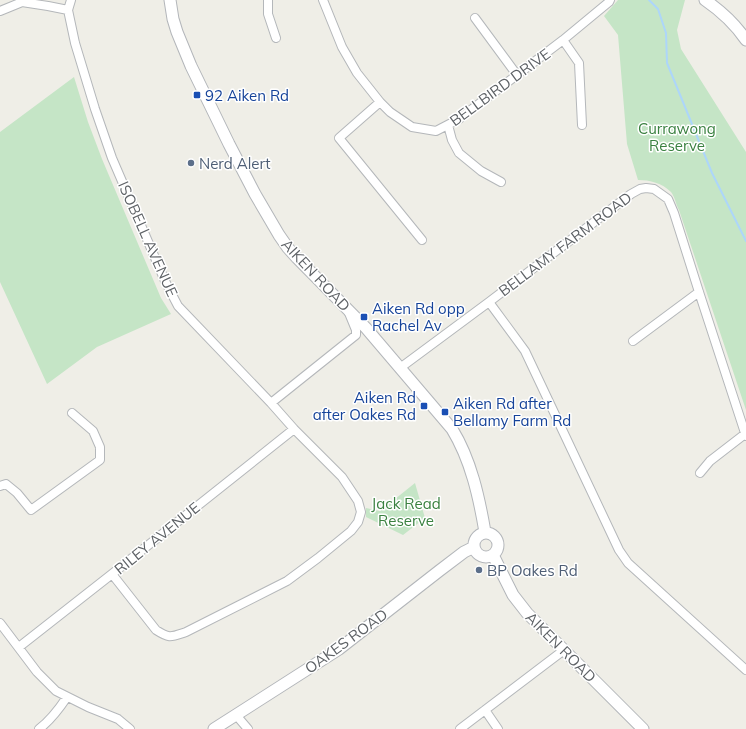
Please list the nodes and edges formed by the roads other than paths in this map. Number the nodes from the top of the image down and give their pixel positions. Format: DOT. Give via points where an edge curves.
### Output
graph roads {
  1 [pos="71,0"];
  2 [pos="170,0"];
  3 [pos="268,0"];
  4 [pos="323,0"];
  5 [pos="610,0"];
  6 [pos="705,0"];
  7 [pos="68,10"];
  8 [pos="0,11"];
  9 [pos="475,18"];
  10 [pos="276,38"];
  11 [pos="563,40"];
  12 [pos="746,40"];
  13 [pos="517,75"];
  14 [pos="380,102"];
  15 [pos="448,125"];
  16 [pos="582,125"];
  17 [pos="501,182"];
  18 [pos="422,240"];
  19 [pos="699,292"];
  20 [pos="489,302"];
  21 [pos="347,308"];
  22 [pos="634,341"];
  23 [pos="400,368"];
  24 [pos="271,403"];
  25 [pos="72,413"];
  26 [pos="294,428"];
  27 [pos="746,435"];
  28 [pos="700,472"];
  29 [pos="0,486"];
  30 [pos="485,532"];
  31 [pos="474,547"];
  32 [pos="493,554"];
  33 [pos="112,574"];
  34 [pos="0,622"];
  35 [pos="19,647"];
  36 [pos="564,650"];
  37 [pos="746,670"];
  38 [pos="67,697"];
  39 [pos="485,710"];
  40 [pos="236,715"];
  41 [pos="39,729"];
  42 [pos="130,729"];
  43 [pos="214,729"];
  44 [pos="248,729"];
  45 [pos="460,729"];
  46 [pos="498,729"];
  47 [pos="643,729"];
  1 -- 7 [label="street"];
  2 -- 21 [label="street, AIKEN ROAD" via="173,19 188,60 270,221 288,248"];
  3 -- 10 [label="street" via="268,14"];
  4 -- 14 [label="street, BELLBIRD DRIVE" via="342,47 357,74"];
  5 -- 11 [label="street, BELLBIRD DRIVE"];
  6 -- 12 [label="street" via="724,14"];
  7 -- 8 [label="street" via="22,2"];
  7 -- 24 [label="street, ISOBELL AVENUE" via="75,43 112,158 165,281 178,306"];
  9 -- 13 [label="street"];
  11 -- 13 [label="street, BELLBIRD DRIVE"];
  11 -- 16 [label="street" via="579,63"];
  13 -- 15 [label="street, BELLBIRD DRIVE"];
  14 -- 15 [label="street, BELLBIRD DRIVE" via="412,127 436,131"];
  14 -- 18 [label="street" via="339,138"];
  15 -- 17 [label="street" via="459,153 481,171"];
  19 -- 20 [label="street, BELLAMY FARM ROAD" via="668,199 654,189 646,188 631,194"];
  19 -- 22 [label="street"];
  19 -- 27 [label="street, BELLAMY FARM ROAD"];
  20 -- 23 [label="street, BELLAMY FARM ROAD"];
  20 -- 37 [label="street" via="525,351 619,550 628,563"];
  21 -- 23 [label="street, AIKEN ROAD"];
  21 -- 24 [label="street" via="356,335"];
  23 -- 30 [label="street, AIKEN ROAD" via="452,429 460,444 468,462"];
  24 -- 26 [label="street, ISOBELL AVENUE"];
  25 -- 29 [label="street" via="93,431 100,447 100,460 31,510 6,484"];
  26 -- 33 [label="street, RILEY AVENUE"];
  26 -- 33 [label="street, ISOBELL AVENUE" via="342,476 358,501 361,512 358,522 351,531 318,558 287,581 172,637 156,630"];
  27 -- 28 [label="street" via="710,461"];
  30 -- 31 [label="street" via="477,536"];
  30 -- 32 [label="street" via="494,536 498,543 498,548"];
  31 -- 32 [label="street" via="482,556 488,557"];
  31 -- 40 [label="street, OAKES ROAD" via="464,552 339,649"];
  32 -- 36 [label="street, AIKEN ROAD" via="513,595"];
  33 -- 35 [label="street, RILEY AVENUE"];
  34 -- 35 [label="street"];
  35 -- 38 [label="street" via="56,691"];
  36 -- 39 [label="street"];
  36 -- 47 [label="street, AIKEN ROAD"];
  38 -- 41 [label="street" via="54,716"];
  38 -- 42 [label="street" via="118,719"];
  39 -- 45 [label="street"];
  39 -- 46 [label="street"];
  40 -- 43 [label="street, OAKES ROAD"];
  40 -- 44 [label="street"];
}
